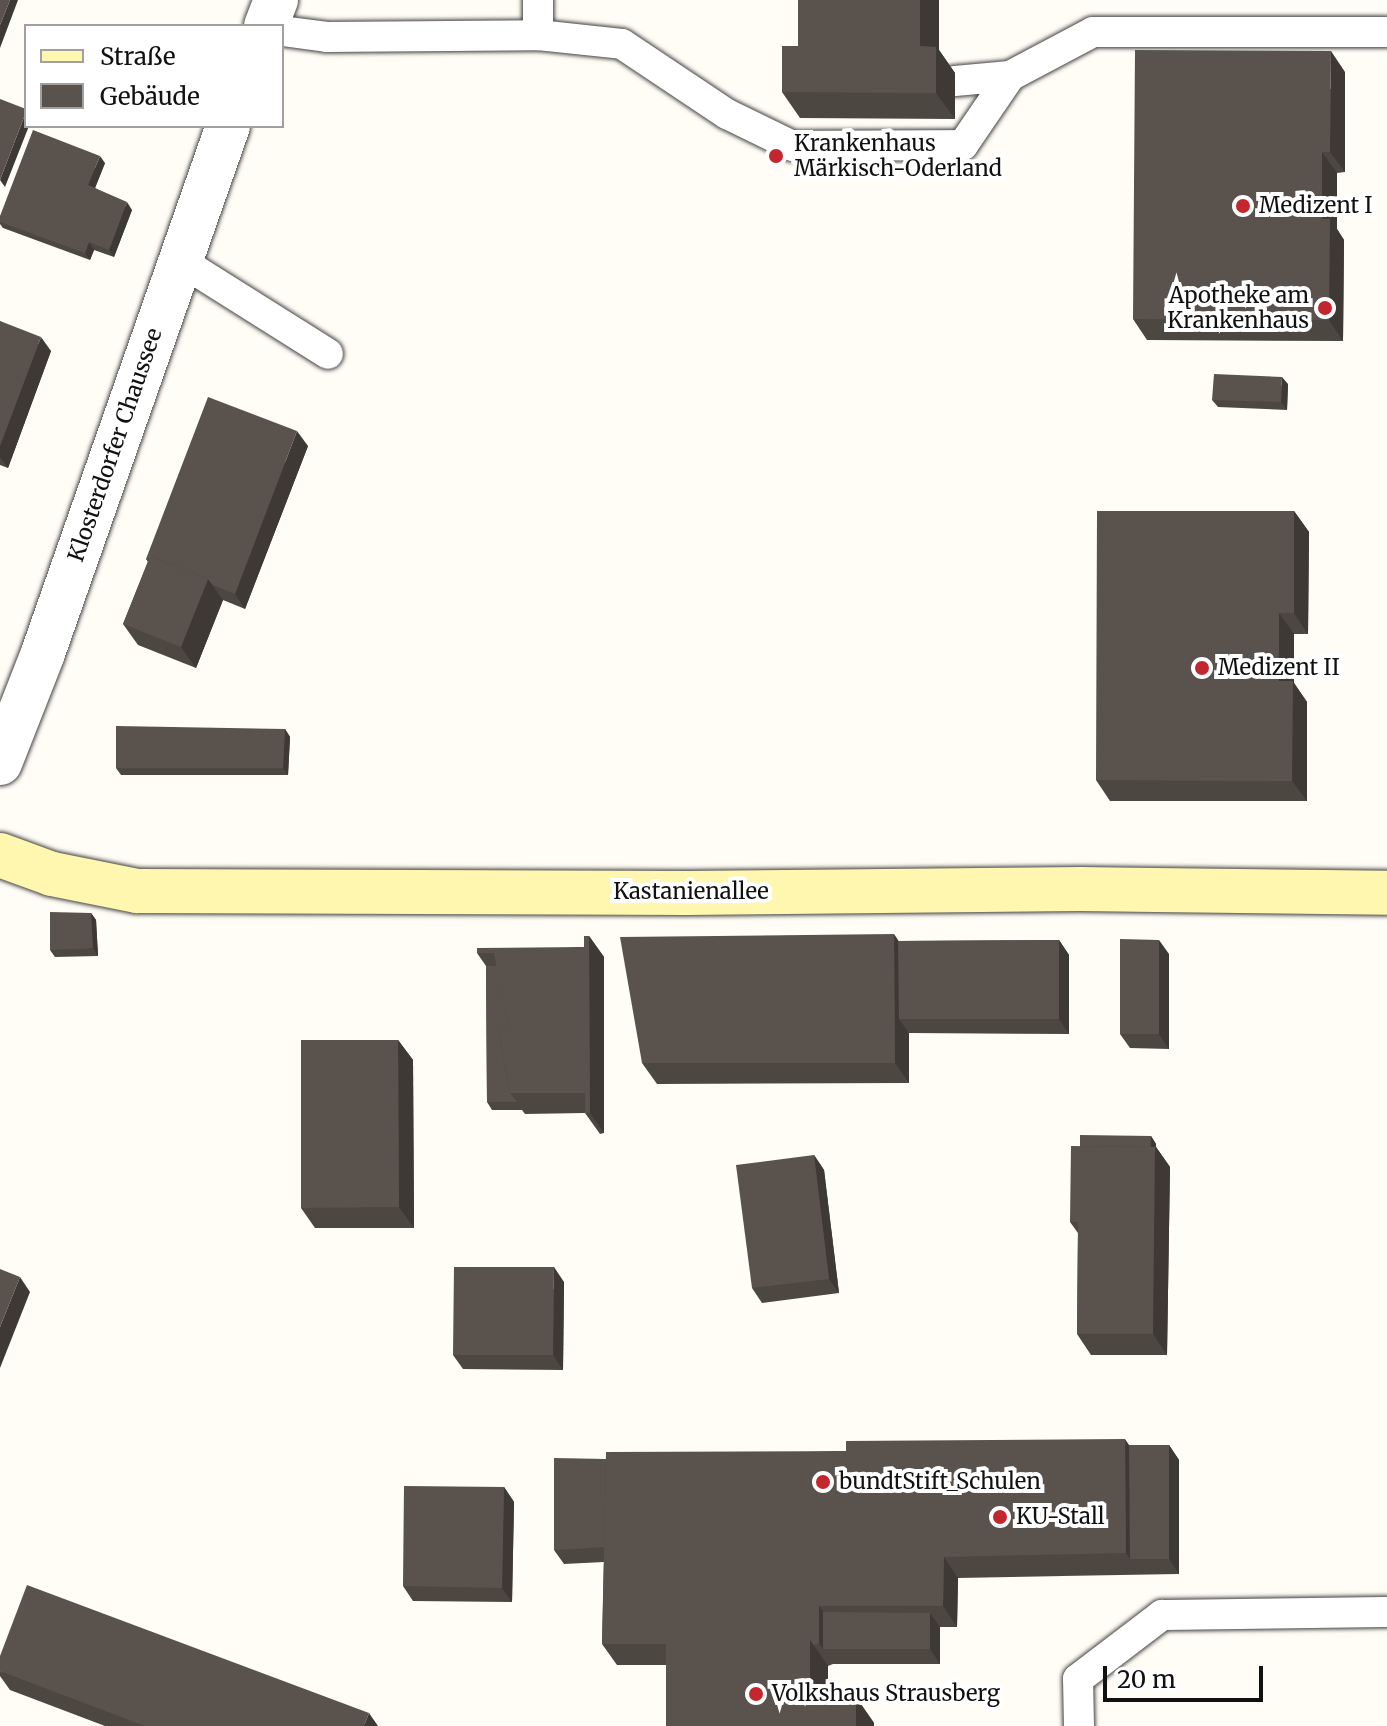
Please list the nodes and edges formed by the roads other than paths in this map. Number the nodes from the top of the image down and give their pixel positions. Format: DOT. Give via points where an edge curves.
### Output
graph roads {
  1 [pos="276,0"];
  2 [pos="538,0"];
  3 [pos="267,24"];
  4 [pos="284,31"];
  5 [pos="1387,32"];
  6 [pos="538,35"];
  7 [pos="1010,76"];
  8 [pos="955,81"];
  9 [pos="227,128"];
  10 [pos="179,260"];
  11 [pos="328,354"];
  12 [pos="0,763"];
  13 [pos="0,855"];
  14 [pos="1387,893"];
  15 [pos="1387,1612"];
  16 [pos="1079,1726"];
  1 -- 3 [label="street"];
  2 -- 6 [label="lane"];
  4 -- 6 [label="lane" via="327,37"];
  5 -- 7 [label="lane" via="1093,32"];
  6 -- 7 [label="lane" via="622,44 727,114 793,146 963,145"];
  7 -- 8 [label="lane"];
  9 -- 10 [label="street, Klosterdorfer Chaussee"];
  10 -- 11 [label="lane"];
  10 -- 12 [label="street, Klosterdorfer Chaussee"];
  13 -- 14 [label="street, Kastanienallee" via="52,874 137,891"];
  15 -- 16 [label="lane" via="1162,1615 1078,1679"];
}
